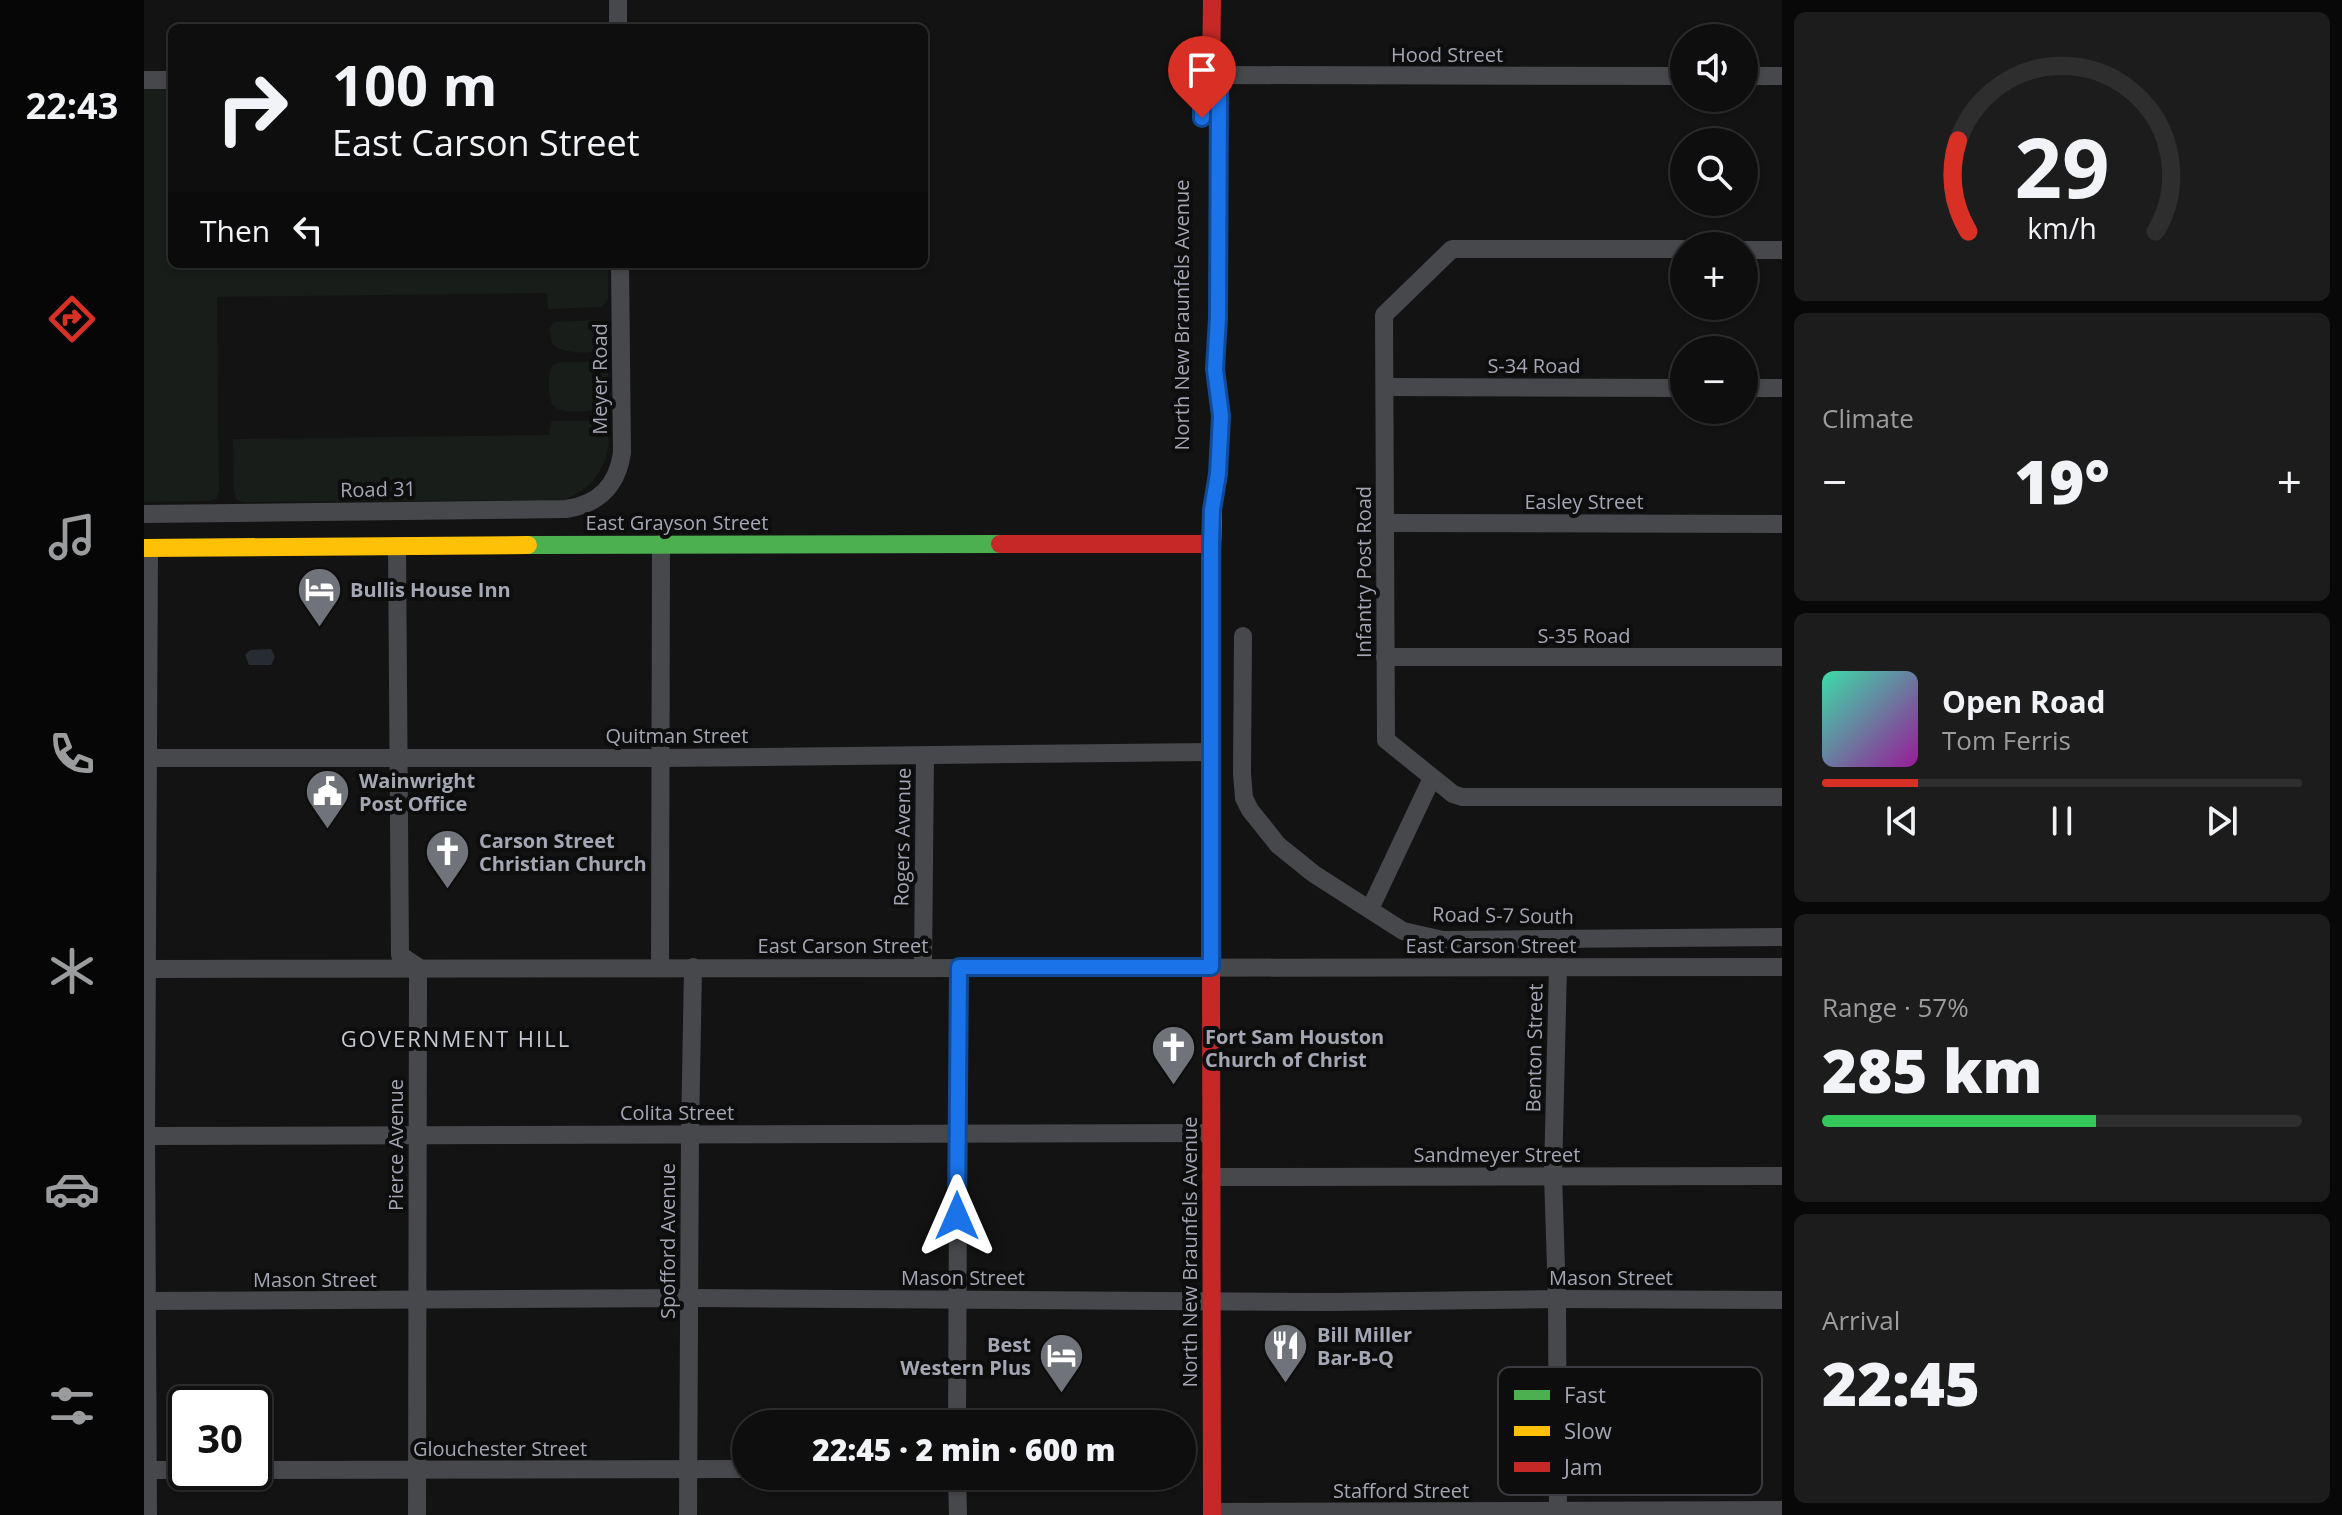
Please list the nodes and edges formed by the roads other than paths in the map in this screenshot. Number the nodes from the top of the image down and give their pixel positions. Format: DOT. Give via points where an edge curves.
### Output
graph roads {
  1 [pos="618,0"];
  2 [pos="1212,0"];
  3 [pos="618,24"];
  4 [pos="1211,75"];
  5 [pos="1670,76"];
  6 [pos="1758,76"];
  7 [pos="1782,76"];
  8 [pos="144,80"];
  9 [pos="168,80"];
  10 [pos="1670,249"];
  11 [pos="1758,250"];
  12 [pos="1782,250"];
  13 [pos="620,268"];
  14 [pos="1385,387"];
  15 [pos="1670,388"];
  16 [pos="1758,388"];
  17 [pos="1782,388"];
  18 [pos="608,490"];
  19 [pos="144,514"];
  20 [pos="1385,523"];
  21 [pos="1782,524"];
  22 [pos="661,544"];
  23 [pos="1211,544"];
  24 [pos="397,546"];
  25 [pos="147,548"];
  26 [pos="1243,636"];
  27 [pos="1385,657"];
  28 [pos="1782,657"];
  29 [pos="1210,752"];
  30 [pos="398,756"];
  31 [pos="925,756"];
  32 [pos="146,758"];
  33 [pos="662,758"];
  34 [pos="1432,778"];
  35 [pos="1782,797"];
  36 [pos="1370,909"];
  37 [pos="1782,937"];
  38 [pos="418,967"];
  39 [pos="660,967"];
  40 [pos="693,967"];
  41 [pos="923,967"];
  42 [pos="959,967"];
  43 [pos="1211,967"];
  44 [pos="1558,967"];
  45 [pos="1782,967"];
  46 [pos="146,969"];
  47 [pos="690,1133"];
  48 [pos="957,1133"];
  49 [pos="1211,1133"];
  50 [pos="416,1135"];
  51 [pos="145,1136"];
  52 [pos="1553,1175"];
  53 [pos="1782,1176"];
  54 [pos="1211,1177"];
  55 [pos="689,1298"];
  56 [pos="957,1299"];
  57 [pos="1557,1299"];
  58 [pos="1210,1300"];
  59 [pos="1782,1300"];
  60 [pos="146,1301"];
  61 [pos="417,1301"];
  62 [pos="1557,1367"];
  63 [pos="957,1410"];
  64 [pos="688,1469"];
  65 [pos="732,1469"];
  66 [pos="148,1470"];
  67 [pos="168,1470"];
  68 [pos="272,1470"];
  69 [pos="416,1470"];
  70 [pos="957,1490"];
  71 [pos="1782,1510"];
  72 [pos="1212,1513"];
  73 [pos="1558,1513"];
  74 [pos="148,1515"];
  75 [pos="417,1515"];
  76 [pos="688,1515"];
  77 [pos="958,1515"];
  1 -- 3 [label="street"];
  2 -- 4 [label="street, North New Braunfels Avenue"];
  4 -- 5 [label="street, Hood Street"];
  4 -- 23 [label="street, North New Braunfels Avenue" via="1202,87 1203,477 1212,510"];
  6 -- 7 [label="street"];
  8 -- 9 [label="street"];
  10 -- 14 [label="street, Infantry Post Road" via="1452,249 1384,315"];
  11 -- 12 [label="street"];
  13 -- 18 [label="street, Meyer Road" via="622,453"];
  14 -- 15 [label="street, S-34 Road"];
  14 -- 20 [label="street, Infantry Post Road"];
  16 -- 17 [label="street"];
  18 -- 19 [label="street, Road 31" via="566,509"];
  20 -- 21 [label="street, Easley Street"];
  20 -- 27 [label="street, Infantry Post Road"];
  22 -- 23 [label="street, East Grayson Street"];
  22 -- 24 [label="street, East Grayson Street"];
  22 -- 33 [label="street"];
  23 -- 29 [label="street, North New Braunfels Avenue"];
  24 -- 25 [label="street, East Grayson Street"];
  24 -- 30 [label="street"];
  25 -- 32 [label="street"];
  26 -- 36 [label="street, Road S-7 South" via="1244,798 1267,833 1290,854"];
  27 -- 28 [label="street, S-35 Road"];
  27 -- 34 [label="street, Infantry Post Road" via="1386,740"];
  29 -- 31 [label="street, Quitman Street"];
  29 -- 43 [label="street, North New Braunfels Avenue"];
  30 -- 32 [label="street, Quitman Street"];
  30 -- 33 [label="street, Quitman Street"];
  30 -- 38 [label="street" via="400,955"];
  31 -- 33 [label="street, Quitman Street"];
  31 -- 41 [label="street, Rogers Avenue"];
  32 -- 46 [label="street"];
  33 -- 39 [label="street"];
  34 -- 35 [label="street, Infantry Post Road" via="1462,797"];
  34 -- 36 [label="street"];
  36 -- 37 [label="street, Road S-7 South" via="1403,931 1443,940"];
  38 -- 39 [label="street, East Carson Street"];
  38 -- 46 [label="street, East Carson Street"];
  38 -- 50 [label="street, Pierce Avenue"];
  39 -- 40 [label="street, East Carson Street"];
  40 -- 41 [label="street, East Carson Street"];
  40 -- 47 [label="street, Spofford Avenue"];
  41 -- 42 [label="street, East Carson Street"];
  42 -- 43 [label="street, East Carson Street"];
  42 -- 48 [label="street"];
  43 -- 44 [label="street, East Carson Street"];
  43 -- 49 [label="street, North New Braunfels Avenue"];
  44 -- 45 [label="street, East Carson Street"];
  44 -- 52 [label="street, Benton Street"];
  46 -- 51 [label="street"];
  47 -- 48 [label="street, Colita Street"];
  47 -- 50 [label="street, Colita Street"];
  47 -- 55 [label="street, Spofford Avenue"];
  48 -- 49 [label="street, Colita Street"];
  48 -- 56 [label="street"];
  49 -- 54 [label="street, North New Braunfels Avenue"];
  50 -- 51 [label="street, Colita Street"];
  50 -- 61 [label="street, Pierce Avenue"];
  51 -- 60 [label="street"];
  52 -- 53 [label="street, Sandmeyer Street"];
  52 -- 54 [label="street, Sandmeyer Street"];
  52 -- 57 [label="street, Benton Street"];
  54 -- 58 [label="street, North New Braunfels Avenue"];
  55 -- 56 [label="street, Mason Street"];
  55 -- 61 [label="street, Mason Street"];
  55 -- 64 [label="street, Spofford Avenue"];
  56 -- 58 [label="street, Mason Street"];
  56 -- 63 [label="street"];
  57 -- 58 [label="street, Mason Street"];
  57 -- 59 [label="street, Mason Street"];
  57 -- 62 [label="street, Benton Street"];
  58 -- 72 [label="street, North New Braunfels Avenue"];
  60 -- 61 [label="street, Mason Street"];
  60 -- 66 [label="street"];
  61 -- 69 [label="street, Pierce Avenue"];
  64 -- 65 [label="street, Glouchester Street"];
  64 -- 69 [label="street, Glouchester Street"];
  64 -- 76 [label="street, Spofford Avenue"];
  66 -- 67 [label="street"];
  66 -- 74 [label="street"];
  68 -- 69 [label="street, Glouchester Street"];
  69 -- 75 [label="street, Pierce Avenue"];
  70 -- 77 [label="street"];
  71 -- 73 [label="street, Stafford Street"];
  72 -- 73 [label="street, Stafford Street"];
}
